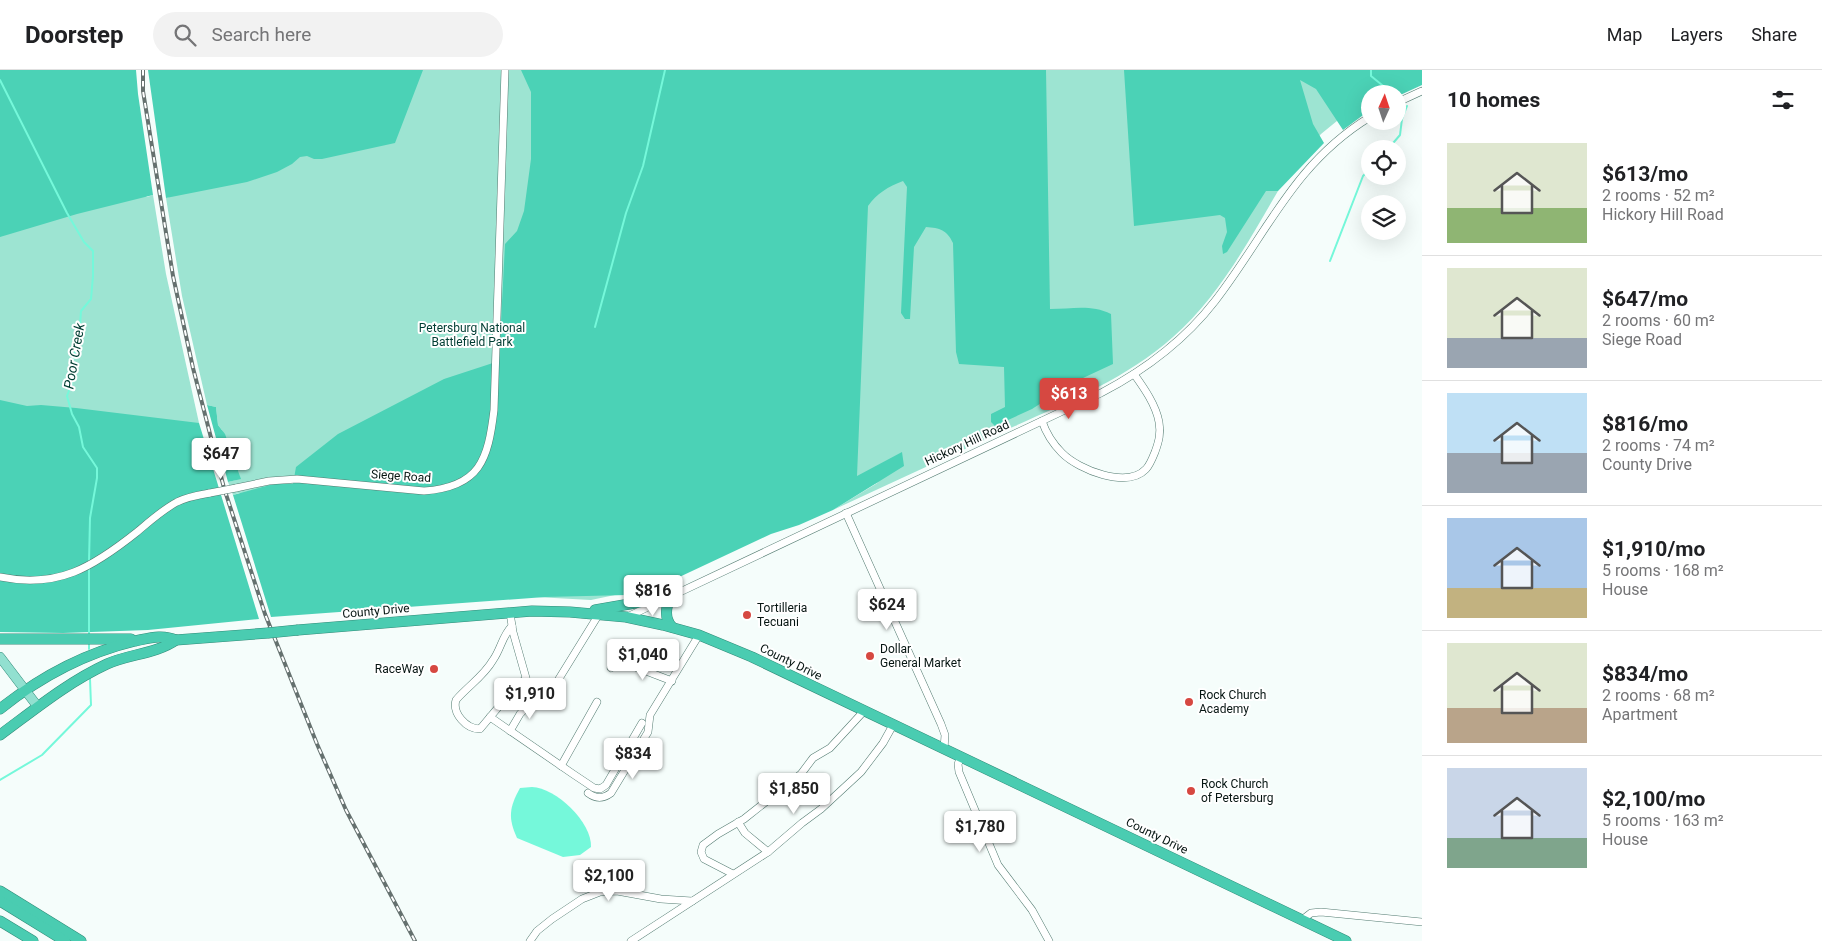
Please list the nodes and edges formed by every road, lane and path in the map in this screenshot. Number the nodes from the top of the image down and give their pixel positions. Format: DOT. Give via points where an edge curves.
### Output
graph roads {
  1 [pos="505,70"];
  2 [pos="1422,91"];
  3 [pos="1406,98"];
  4 [pos="1361,125"];
  5 [pos="1134,374"];
  6 [pos="1042,421"];
  7 [pos="846,513"];
  8 [pos="0,577"];
  9 [pos="672,595"];
  10 [pos="581,612"];
  11 [pos="510,613"];
  12 [pos="599,614"];
  13 [pos="626,617"];
  14 [pos="512,626"];
  15 [pos="672,627"];
  16 [pos="699,636"];
  17 [pos="0,639"];
  18 [pos="139,640"];
  19 [pos="176,640"];
  20 [pos="0,657"];
  21 [pos="611,668"];
  22 [pos="526,679"];
  23 [pos="672,680"];
  24 [pos="26,690"];
  25 [pos="534,699"];
  26 [pos="597,702"];
  27 [pos="38,707"];
  28 [pos="0,709"];
  29 [pos="864,711"];
  30 [pos="28,715"];
  31 [pos="490,716"];
  32 [pos="642,723"];
  33 [pos="893,725"];
  34 [pos="510,731"];
  35 [pos="0,735"];
  36 [pos="0,743"];
  37 [pos="944,749"];
  38 [pos="961,757"];
  39 [pos="561,766"];
  40 [pos="588,793"];
  41 [pos="738,822"];
  42 [pos="768,852"];
  43 [pos="733,874"];
  44 [pos="0,883"];
  45 [pos="0,891"];
  46 [pos="14,899"];
  47 [pos="0,900"];
  48 [pos="692,900"];
  49 [pos="1302,920"];
  50 [pos="0,921"];
  51 [pos="1422,922"];
  52 [pos="33,941"];
  53 [pos="65,941"];
  54 [pos="81,941"];
  55 [pos="530,941"];
  56 [pos="630,941"];
  57 [pos="1049,941"];
  58 [pos="1346,941"];
  1 -- 8 [label="street, Siege Road, bridge" via="494,410 483,461 468,478 442,490 297,479 210,493 166,508 111,553 74,573 35,580"];
  2 -- 3 [label="street"];
  4 -- 5 [label="street, Hickory Hill Road" via="1332,146 1302,176 1208,310 1171,347"];
  5 -- 6 [label="street, Hickory Hill Road"];
  5 -- 6 [label="street" via="1154,407 1161,437 1147,468 1140,474 1121,478 1084,469 1061,452 1048,436"];
  6 -- 7 [label="street, Hickory Hill Road"];
  7 -- 9 [label="street, Hickory Hill Road"];
  7 -- 37 [label="street" via="941,724 945,735"];
  9 -- 10 [label="highway"];
  9 -- 13 [label="street, Hickory Hill Road"];
  9 -- 15 [label="highway" via="666,614"];
  10 -- 11 [label="highway, County Drive"];
  10 -- 12 [label="highway, County Drive"];
  11 -- 14 [label="street"];
  11 -- 19 [label="highway, County Drive, bridge"];
  12 -- 13 [label="highway, County Drive"];
  12 -- 25 [label="street" via="552,690 540,701"];
  13 -- 15 [label="highway, County Drive"];
  14 -- 22 [label="street"];
  14 -- 31 [label="street" via="504,634 487,670 455,704 463,722 474,729 480,729"];
  15 -- 16 [label="highway, County Drive"];
  16 -- 23 [label="street"];
  16 -- 29 [label="highway, County Drive" via="752,657"];
  17 -- 18 [label="highway"];
  18 -- 19 [label="highway, County Drive" via="166,636"];
  18 -- 24 [label="highway, County Drive" via="85,657"];
  19 -- 27 [label="highway, County Drive" via="165,647 121,658 91,672"];
  20 -- 24 [label="main road"];
  21 -- 23 [label="street" via="617,663 625,663"];
  22 -- 25 [label="street"];
  22 -- 31 [label="street"];
  23 -- 40 [label="street" via="650,716 648,732 611,793 598,798"];
  24 -- 27 [label="main road"];
  24 -- 28 [label="highway, County Drive"];
  25 -- 34 [label="street"];
  26 -- 39 [label="street"];
  27 -- 30 [label="highway, County Drive"];
  29 -- 33 [label="highway, County Drive"];
  29 -- 41 [label="street" via="830,748 813,758 800,774"];
  30 -- 35 [label="highway"];
  30 -- 36 [label="highway"];
  31 -- 34 [label="street"];
  32 -- 39 [label="street" via="603,788 594,788"];
  33 -- 37 [label="highway, County Drive"];
  33 -- 42 [label="street" via="861,772"];
  34 -- 39 [label="street"];
  37 -- 38 [label="highway, County Drive"];
  38 -- 49 [label="highway, County Drive"];
  38 -- 57 [label="street" via="959,772 998,865 1032,910"];
  41 -- 42 [label="street" via="745,833"];
  41 -- 43 [label="street" via="710,840 701,852 704,859"];
  42 -- 43 [label="street"];
  43 -- 48 [label="street"];
  44 -- 46 [label="highway"];
  45 -- 46 [label="highway"];
  46 -- 54 [label="highway"];
  47 -- 53 [label="highway"];
  48 -- 55 [label="street" via="600,892 582,899 552,919"];
  48 -- 56 [label="street"];
  49 -- 51 [label="street" via="1311,913 1320,912"];
  49 -- 58 [label="highway, County Drive"];
  50 -- 52 [label="highway"];
}
